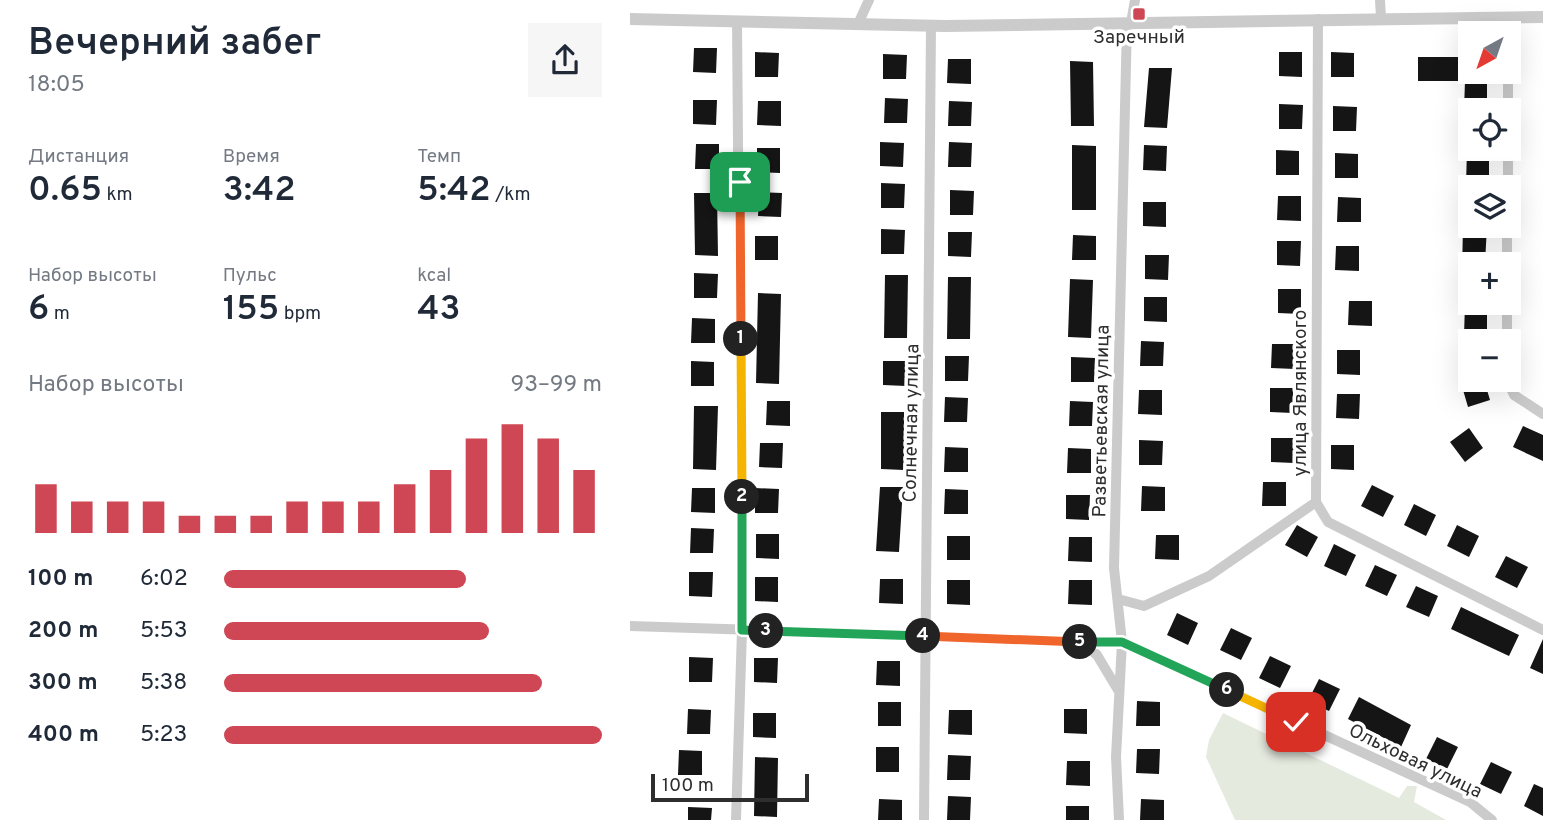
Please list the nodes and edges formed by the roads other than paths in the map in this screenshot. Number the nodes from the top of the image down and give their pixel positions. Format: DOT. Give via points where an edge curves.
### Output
graph roads {
  1 [pos="869,0"];
  2 [pos="1135,0"];
  3 [pos="1380,0"];
  4 [pos="1543,17"];
  5 [pos="1381,18"];
  6 [pos="630,19"];
  7 [pos="1318,19"];
  8 [pos="1508,19"];
  9 [pos="737,21"];
  10 [pos="1129,23"];
  11 [pos="858,24"];
  12 [pos="931,26"];
  13 [pos="1513,392"];
  14 [pos="1543,414"];
  15 [pos="1316,502"];
  16 [pos="1118,599"];
  17 [pos="630,626"];
  18 [pos="742,630"];
  19 [pos="1543,630"];
  20 [pos="925,636"];
  21 [pos="1080,642"];
  22 [pos="1122,642"];
  23 [pos="1119,691"];
  24 [pos="736,820"];
  25 [pos="924,820"];
  26 [pos="1119,820"];
  27 [pos="1492,820"];
  1 -- 11 [label="street"];
  2 -- 10 [label="street, Разветьевская улица"];
  3 -- 5 [label="street"];
  4 -- 8 [label="street"];
  5 -- 7 [label="street"];
  5 -- 8 [label="street"];
  6 -- 9 [label="street"];
  7 -- 10 [label="street"];
  7 -- 15 [label="street, улица Являнского"];
  9 -- 11 [label="street"];
  9 -- 18 [label="street"];
  10 -- 12 [label="street"];
  10 -- 16 [label="street, Разветьевская улица" via="1114,568"];
  11 -- 12 [label="street"];
  12 -- 20 [label="street, Солнечная улица"];
  13 -- 14 [label="street"];
  15 -- 16 [label="street" via="1209,576 1144,606"];
  15 -- 19 [label="street, улица Являнского" via="1328,522"];
  16 -- 22 [label="street, Разветьевская улица"];
  17 -- 18 [label="street, Ольховая улица"];
  18 -- 20 [label="street, Ольховая улица"];
  18 -- 24 [label="street"];
  20 -- 21 [label="street, Ольховая улица"];
  20 -- 25 [label="street, Солнечная улица"];
  21 -- 22 [label="street, Ольховая улица"];
  21 -- 23 [label="street" via="1097,655"];
  22 -- 23 [label="street, Разветьевская улица"];
  22 -- 27 [label="street, Ольховая улица" via="1470,802"];
  23 -- 26 [label="street, Разветьевская улица"];
}
